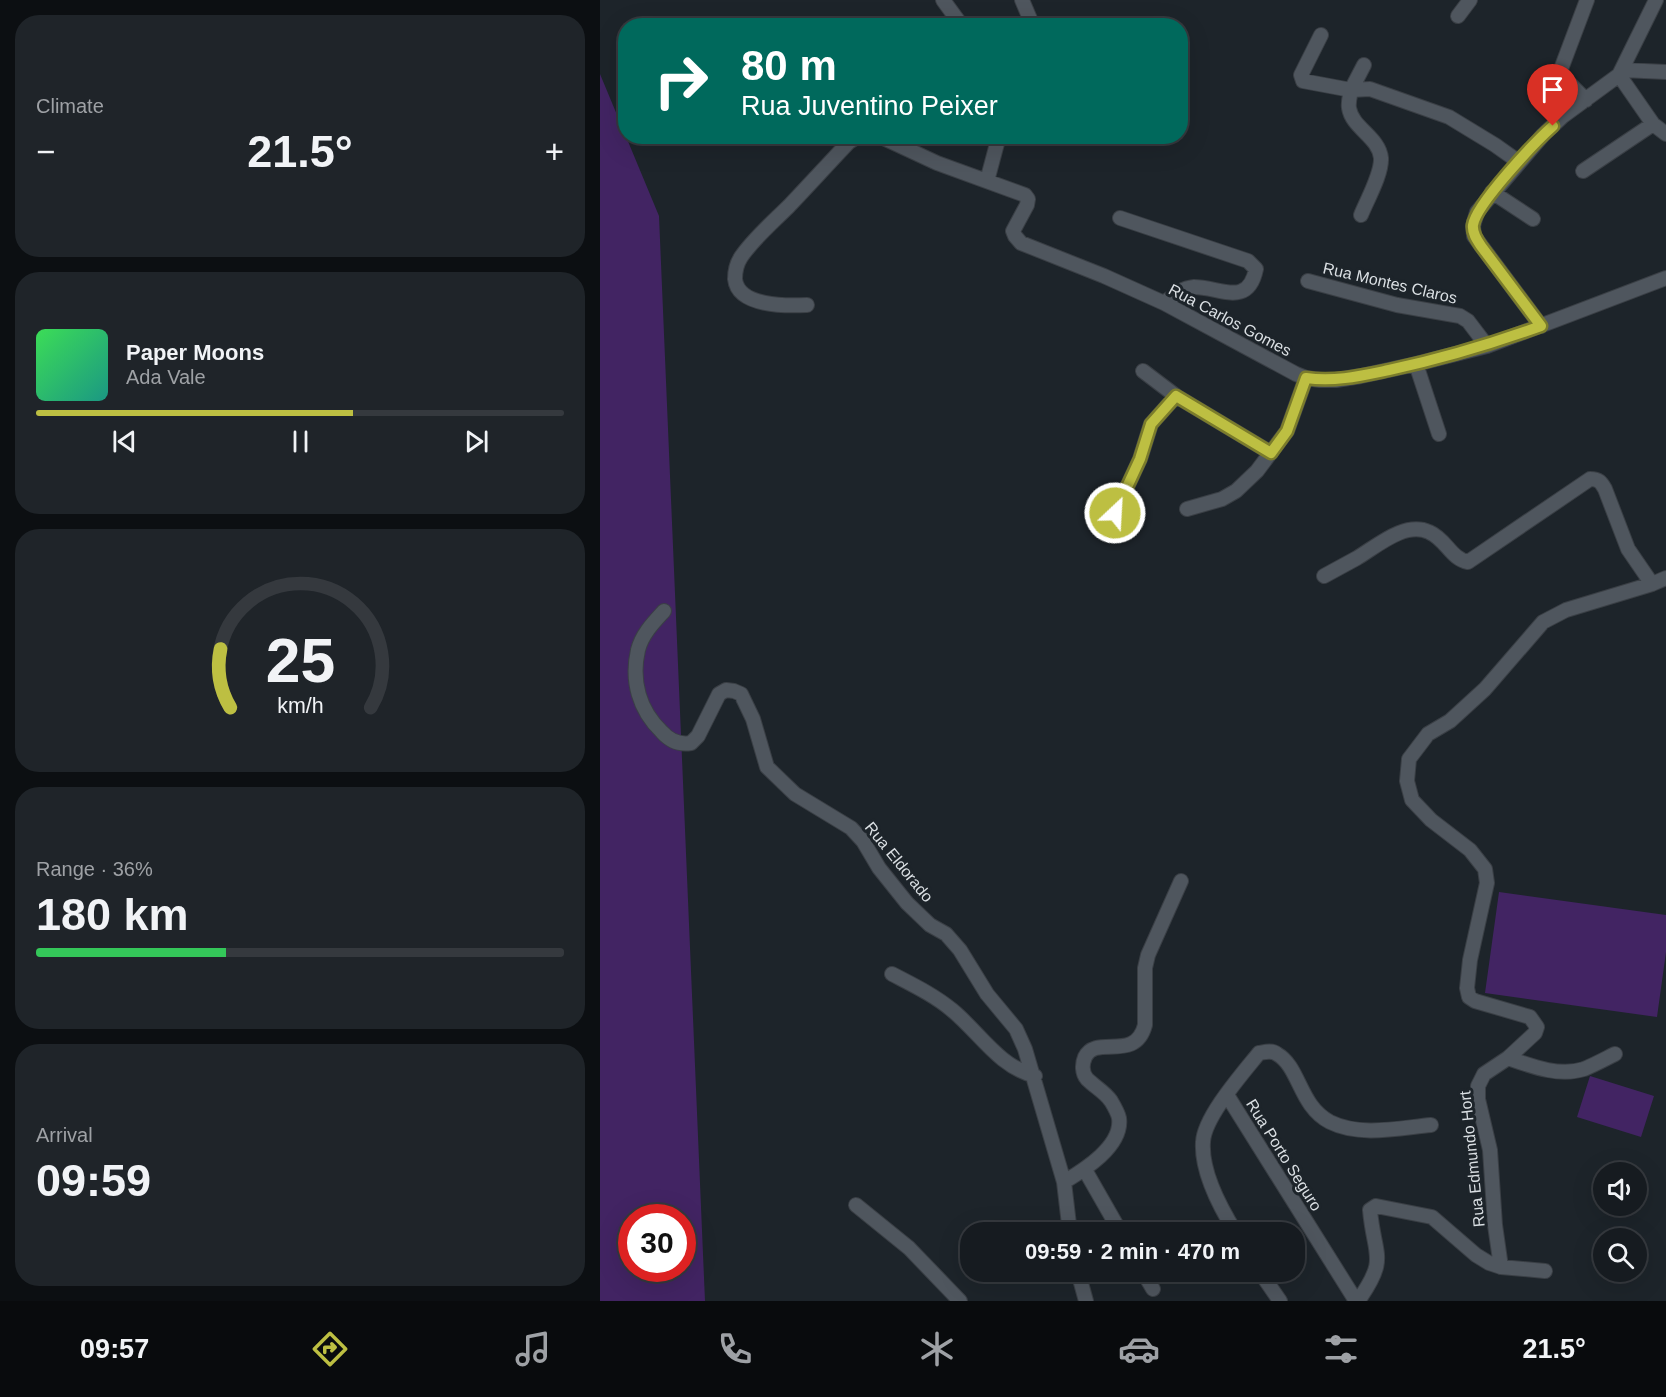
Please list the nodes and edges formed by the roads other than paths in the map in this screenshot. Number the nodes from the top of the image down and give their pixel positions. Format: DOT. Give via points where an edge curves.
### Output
graph roads {
  1 [pos="943,0"];
  2 [pos="1022,0"];
  3 [pos="1470,0"];
  4 [pos="1587,0"];
  5 [pos="1656,0"];
  6 [pos="1458,16"];
  7 [pos="956,18"];
  8 [pos="1030,18"];
  9 [pos="1321,35"];
  10 [pos="1364,65"];
  11 [pos="1621,72"];
  12 [pos="1666,72"];
  13 [pos="1351,90"];
  14 [pos="1586,100"];
  15 [pos="1653,124"];
  16 [pos="1666,134"];
  17 [pos="847,144"];
  18 [pos="896,144"];
  19 [pos="997,144"];
  20 [pos="1519,162"];
  21 [pos="1583,171"];
  22 [pos="987,181"];
  23 [pos="1492,192"];
  24 [pos="1361,215"];
  25 [pos="1120,218"];
  26 [pos="1533,219"];
  27 [pos="1666,278"];
  28 [pos="1308,281"];
  29 [pos="1164,303"];
  30 [pos="807,305"];
  31 [pos="1541,326"];
  32 [pos="1487,346"];
  33 [pos="1416,364"];
  34 [pos="1143,371"];
  35 [pos="1306,378"];
  36 [pos="1176,396"];
  37 [pos="1439,434"];
  38 [pos="1271,453"];
  39 [pos="1187,509"];
  40 [pos="1115,513"];
  41 [pos="1324,576"];
  42 [pos="1666,578"];
  43 [pos="1652,584"];
  44 [pos="664,611"];
  45 [pos="1181,881"];
  46 [pos="892,974"];
  47 [pos="1615,1054"];
  48 [pos="1508,1058"];
  49 [pos="1035,1076"];
  50 [pos="1227,1095"];
  51 [pos="1431,1125"];
  52 [pos="1085,1170"];
  53 [pos="1064,1182"];
  54 [pos="856,1205"];
  55 [pos="1069,1222"];
  56 [pos="1114,1222"];
  57 [pos="1230,1222"];
  58 [pos="1501,1267"];
  59 [pos="1545,1271"];
  60 [pos="1080,1282"];
  61 [pos="1149,1282"];
  62 [pos="1267,1282"];
  63 [pos="1153,1289"];
  64 [pos="960,1301"];
  65 [pos="1086,1301"];
  66 [pos="1280,1301"];
  67 [pos="1357,1301"];
  1 -- 7 [label="street"];
  2 -- 8 [label="street"];
  3 -- 6 [label="street"];
  4 -- 14 [label="street" via="1561,69 1563,77"];
  5 -- 11 [label="street"];
  9 -- 13 [label="street" via="1301,78"];
  10 -- 13 [label="street"];
  11 -- 12 [label="street"];
  11 -- 14 [label="street"];
  11 -- 15 [label="street"];
  13 -- 20 [label="street" via="1370,89 1449,117"];
  13 -- 24 [label="street" via="1349,111 1372,138 1381,157"];
  14 -- 20 [label="street" via="1563,116"];
  15 -- 16 [label="street"];
  15 -- 21 [label="street"];
  17 -- 30 [label="street" via="757,238 740,258 735,272 742,292 755,301"];
  18 -- 22 [label="street, Rua Carlos Gomes"];
  19 -- 22 [label="street"];
  20 -- 23 [label="street"];
  22 -- 29 [label="street, Rua Carlos Gomes" via="1028,199 1013,231 1021,243"];
  23 -- 26 [label="street"];
  23 -- 31 [label="street" via="1477,212 1474,236"];
  25 -- 29 [label="street" via="1248,261 1256,269 1249,288 1235,294 1194,287"];
  27 -- 31 [label="street, Rua Carlos Gomes"];
  28 -- 32 [label="street, Rua Montes Claros" via="1397,304 1460,315"];
  29 -- 35 [label="street, Rua Carlos Gomes"];
  31 -- 32 [label="street, Rua Carlos Gomes"];
  32 -- 33 [label="street, Rua Carlos Gomes"];
  33 -- 35 [label="street, Rua Carlos Gomes" via="1336,380"];
  33 -- 37 [label="street"];
  34 -- 36 [label="street"];
  35 -- 38 [label="street" via="1287,431"];
  36 -- 38 [label="street"];
  36 -- 40 [label="street" via="1151,424"];
  38 -- 39 [label="street" via="1236,491"];
  41 -- 43 [label="street" via="1392,536 1412,529 1430,532 1455,556 1468,562 1590,479 1596,479 1605,489 1629,549"];
  42 -- 43 [label="street, Rua Edmundo Hort"];
  43 -- 48 [label="street, Rua Edmundo Hort" via="1566,610 1543,622 1485,690 1450,721 1428,734 1409,759 1407,781 1412,800 1470,850 1485,869 1487,883 1470,960 1469,996 1530,1017 1537,1027"];
  44 -- 49 [label="street, Rua Eldorado" via="645,633 638,649 636,685 642,707 652,722 675,742 691,743 719,694 726,690 741,694 767,767 795,794 851,828 907,903 960,950 987,994 1016,1029"];
  45 -- 52 [label="street" via="1148,955 1143,1032 1128,1046 1089,1051 1082,1067 1087,1079 1110,1100 1119,1117 1113,1141"];
  46 -- 49 [label="street" via="935,997 999,1057"];
  47 -- 48 [label="street" via="1583,1069 1563,1071 1544,1070"];
  48 -- 58 [label="street, Rua Edmundo Hort" via="1484,1074 1478,1086 1490,1150"];
  49 -- 53 [label="street, Rua Eldorado"];
  50 -- 51 [label="street, Rua Porto Seguro" via="1259,1053 1269,1051 1287,1063 1310,1107 1331,1122 1359,1130"];
  50 -- 57 [label="street" via="1211,1117 1203,1142 1212,1186"];
  50 -- 67 [label="street, Rua Porto Seguro"];
  52 -- 53 [label="street"];
  52 -- 56 [label="street"];
  53 -- 55 [label="street, Rua Eldorado"];
  54 -- 64 [label="street" via="909,1248"];
  58 -- 59 [label="street"];
  58 -- 67 [label="street" via="1476,1255 1432,1216 1376,1206 1370,1210 1379,1257 1377,1270"];
  60 -- 65 [label="street"];
  61 -- 63 [label="street"];
  62 -- 66 [label="street"];
}
